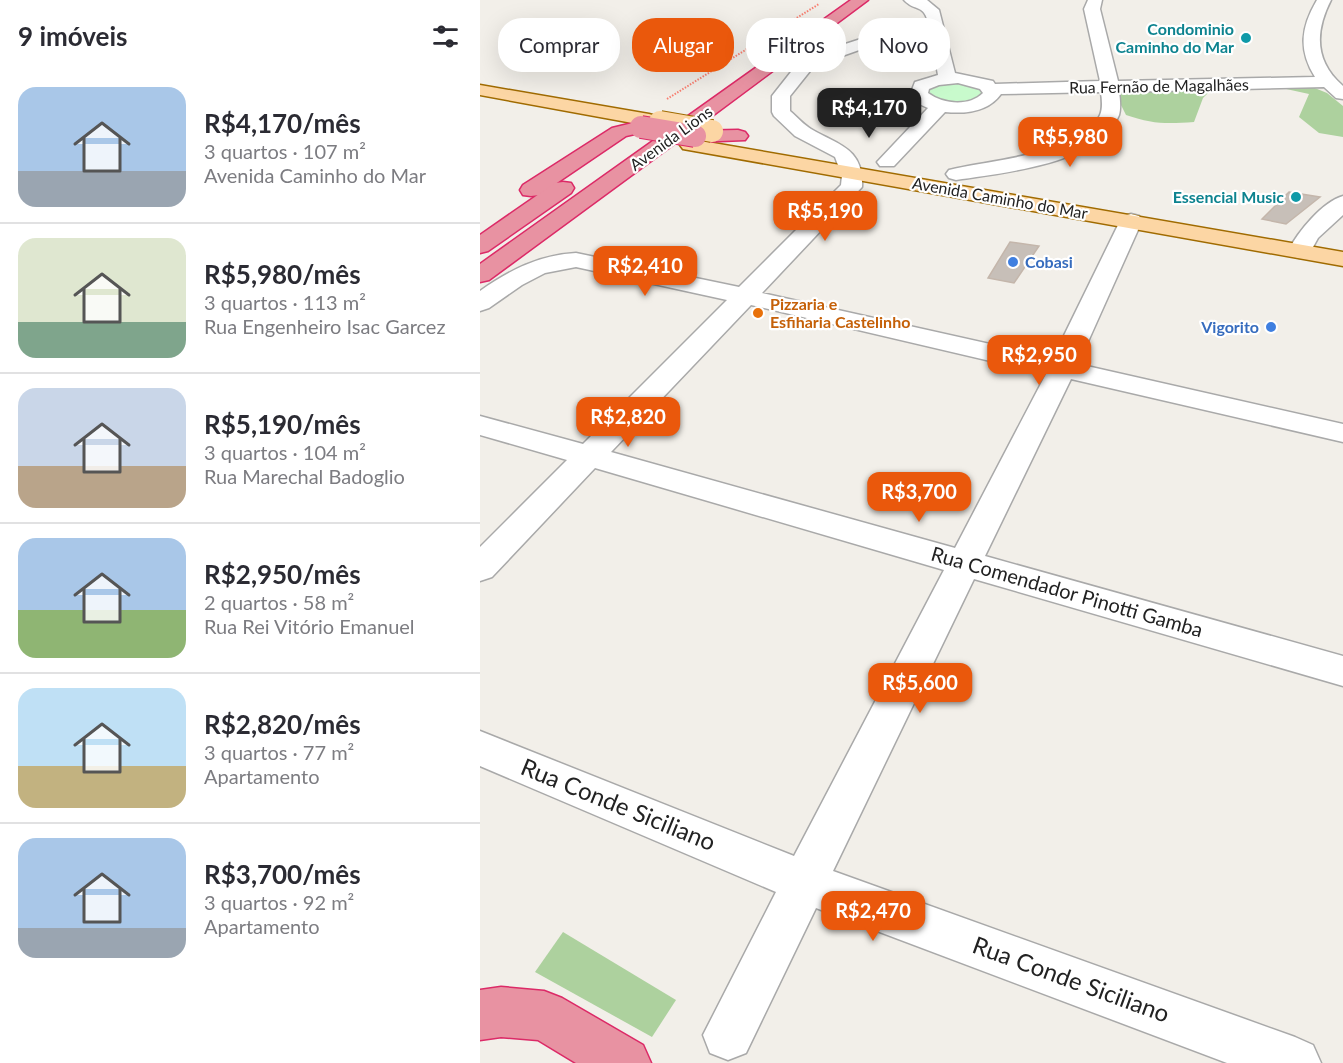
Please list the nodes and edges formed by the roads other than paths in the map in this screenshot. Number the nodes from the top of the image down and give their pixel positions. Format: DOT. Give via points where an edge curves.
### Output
graph roads {
  1 [pos="861,0"];
  2 [pos="868,0"];
  3 [pos="911,0"];
  4 [pos="1095,0"];
  5 [pos="1324,0"];
  6 [pos="935,18"];
  7 [pos="846,23"];
  8 [pos="800,72"];
  9 [pos="945,72"];
  10 [pos="946,78"];
  11 [pos="1326,82"];
  12 [pos="1109,88"];
  13 [pos="992,89"];
  14 [pos="480,90"];
  15 [pos="1343,94"];
  16 [pos="941,105"];
  17 [pos="480,106"];
  18 [pos="679,106"];
  19 [pos="635,126"];
  20 [pos="738,136"];
  21 [pos="699,137"];
  22 [pos="888,162"];
  23 [pos="848,163"];
  24 [pos="956,174"];
  25 [pos="1343,203"];
  26 [pos="1131,221"];
  27 [pos="480,225"];
  28 [pos="1343,241"];
  29 [pos="1304,243"];
  30 [pos="480,246"];
  31 [pos="1343,259"];
  32 [pos="480,275"];
  33 [pos="744,296"];
  34 [pos="480,303"];
  35 [pos="1062,369"];
  36 [pos="480,426"];
  37 [pos="1343,433"];
  38 [pos="587,456"];
  39 [pos="964,563"];
  40 [pos="480,568"];
  41 [pos="1343,670"];
  42 [pos="480,748"];
  43 [pos="804,882"];
  44 [pos="480,1015"];
  45 [pos="728,1035"];
  46 [pos="625,1063"];
  47 [pos="1295,1063"];
  1 -- 32 [label="highway, Avenida Lions"];
  2 -- 7 [label="highway"];
  3 -- 6 [label="street" via="931,8"];
  4 -- 12 [label="street" via="1092,9"];
  5 -- 11 [label="street" via="1310,27 1310,41"];
  8 -- 23 [label="street" via="781,96 781,112 802,132"];
  9 -- 10 [label="street"];
  10 -- 13 [label="street" via="969,79"];
  10 -- 16 [label="street" via="927,82 918,90 923,99"];
  11 -- 12 [label="street, Rua Fernão de Magalhães"];
  11 -- 15 [label="street"];
  12 -- 13 [label="street, Rua Fernão de Magalhães"];
  12 -- 24 [label="street" via="1110,115 1100,131 1089,139 1050,155"];
  13 -- 16 [label="street" via="984,102"];
  14 -- 19 [label="main road, Avenida Caminho do Mar"];
  16 -- 22 [label="street"];
  17 -- 19 [label="main road, Avenida Caminho do Mar"];
  18 -- 30 [label="highway, Avenida Lions"];
  19 -- 21 [label="main road, Avenida Caminho do Mar"];
  19 -- 27 [label="highway"];
  20 -- 21 [label="highway"];
  20 -- 23 [label="main road, Avenida Caminho do Mar"];
  21 -- 23 [label="main road, Avenida Caminho do Mar"];
  22 -- 23 [label="main road, Avenida Caminho do Mar"];
  22 -- 24 [label="main road, Avenida Caminho do Mar"];
  23 -- 26 [label="main road, Avenida Caminho do Mar"];
  23 -- 33 [label="street" via="853,182 848,192"];
  24 -- 29 [label="main road, Avenida Caminho do Mar"];
  25 -- 29 [label="street"];
  26 -- 29 [label="main road, Avenida Caminho do Mar"];
  26 -- 35 [label="street"];
  28 -- 29 [label="main road, Avenida Caminho do Mar"];
  29 -- 31 [label="main road, Avenida Caminho do Mar"];
  33 -- 34 [label="street" via="576,260 546,264 519,276"];
  33 -- 35 [label="street"];
  33 -- 38 [label="street"];
  35 -- 37 [label="street"];
  35 -- 39 [label="street"];
  36 -- 38 [label="street, Rua Comendador Pinotti Gamba"];
  38 -- 39 [label="street, Rua Comendador Pinotti Gamba"];
  38 -- 40 [label="street"];
  39 -- 41 [label="street, Rua Comendador Pinotti Gamba"];
  39 -- 43 [label="street"];
  42 -- 43 [label="street, Rua Conde Siciliano"];
  43 -- 45 [label="street"];
  43 -- 47 [label="street, Rua Conde Siciliano"];
  44 -- 46 [label="highway" via="501,1012 544,1016"];
}
